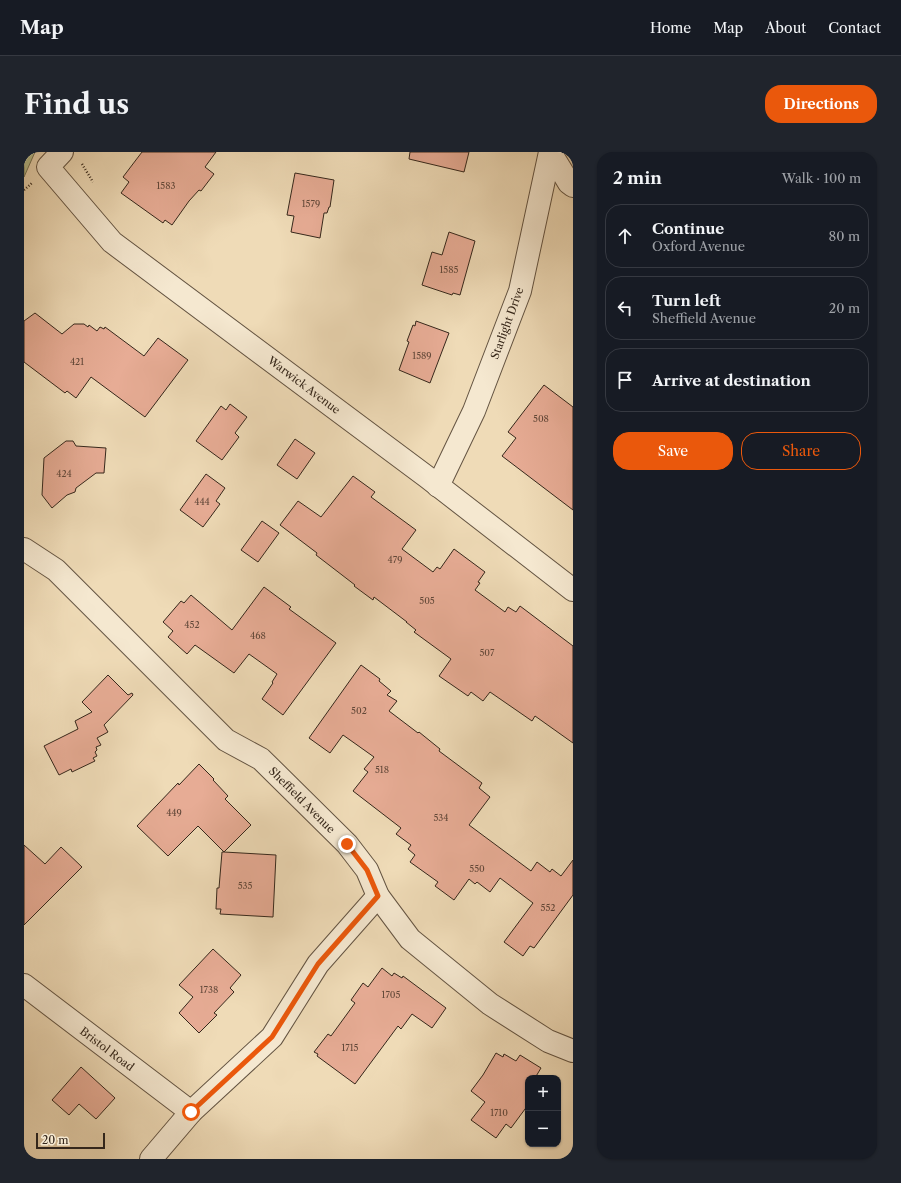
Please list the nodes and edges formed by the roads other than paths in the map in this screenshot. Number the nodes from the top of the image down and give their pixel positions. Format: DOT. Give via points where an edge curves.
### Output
graph roads {
  1 [pos="550,152"];
  2 [pos="55,160"];
  3 [pos="573,186"];
  4 [pos="438,486"];
  5 [pos="24,549"];
  6 [pos="573,590"];
  7 [pos="378,896"];
  8 [pos="24,985"];
  9 [pos="573,1051"];
  10 [pos="191,1112"];
  11 [pos="151,1159"];
  1 -- 3 [label="street"];
  1 -- 4 [label="street, Starlight Drive" via="520,291 474,411"];
  2 -- 4 [label="street, Warwick Avenue" via="112,242"];
  4 -- 6 [label="street, Warwick Avenue"];
  5 -- 7 [label="street, Sheffield Avenue" via="56,570 226,740 261,759 272,769 347,844 367,870"];
  7 -- 9 [label="street, Sheffield Avenue" via="410,939 490,1004 548,1041"];
  7 -- 10 [label="street" via="318,964 272,1037"];
  8 -- 10 [label="street, Bristol Road"];
  10 -- 11 [label="street"];
}
